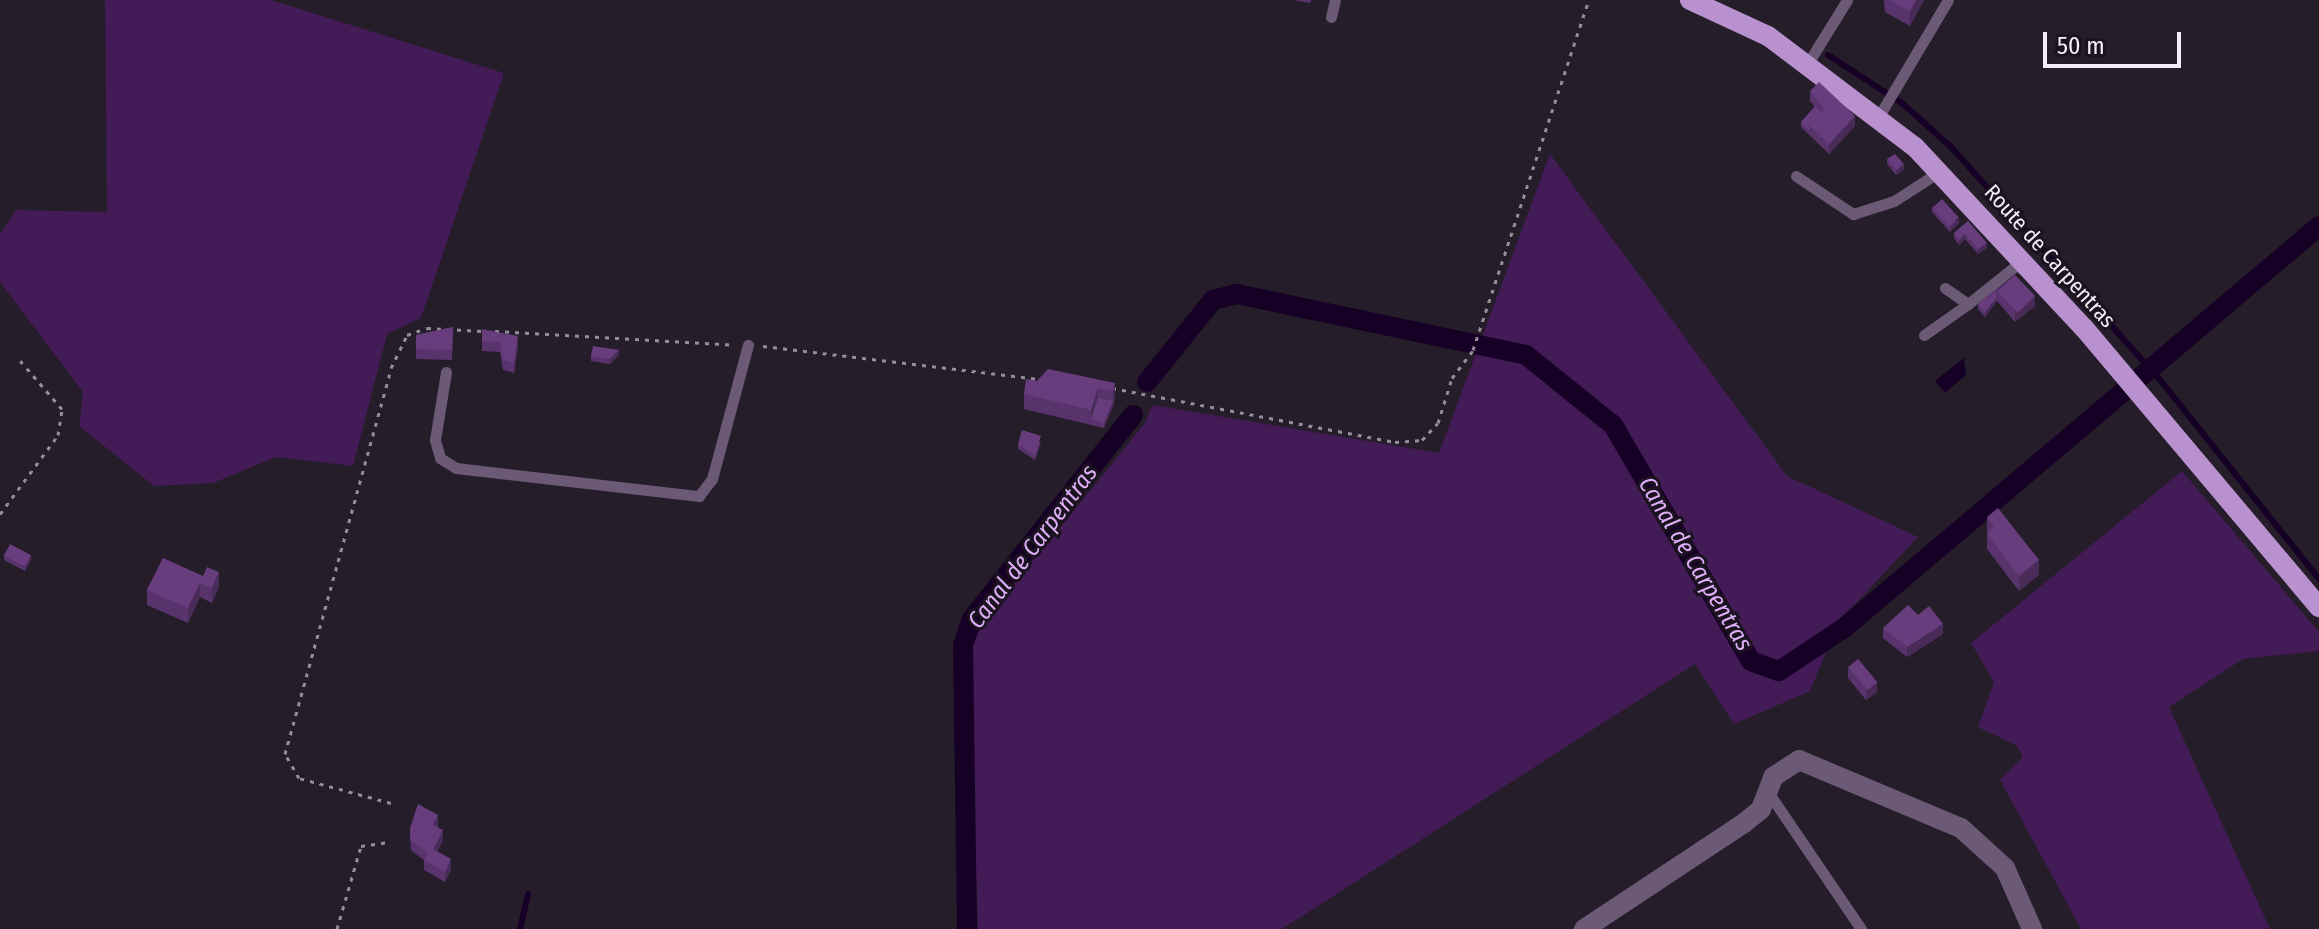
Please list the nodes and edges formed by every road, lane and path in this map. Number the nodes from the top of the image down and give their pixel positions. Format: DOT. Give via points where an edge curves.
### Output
graph roads {
  1 [pos="1335,0"];
  2 [pos="1589,0"];
  3 [pos="1690,0"];
  4 [pos="1847,0"];
  5 [pos="1948,0"];
  6 [pos="1723,6"];
  7 [pos="1331,17"];
  8 [pos="1808,63"];
  9 [pos="1879,116"];
  10 [pos="1939,172"];
  11 [pos="1796,176"];
  12 [pos="2023,260"];
  13 [pos="1945,288"];
  14 [pos="1968,304"];
  15 [pos="1924,335"];
  16 [pos="748,345"];
  17 [pos="17,357"];
  18 [pos="446,372"];
  19 [pos="1043,379"];
  20 [pos="1106,387"];
  21 [pos="0,514"];
  22 [pos="2319,607"];
  23 [pos="1768,792"];
  24 [pos="391,803"];
  25 [pos="391,842"];
  26 [pos="337,929"];
  27 [pos="1584,929"];
  28 [pos="1861,929"];
  29 [pos="2032,929"];
  1 -- 7 [label="lane"];
  2 -- 20 [label="path" via="1473,350 1452,378 1438,423 1422,440 1395,442"];
  3 -- 6 [label="main road, Route de Carpentras"];
  4 -- 8 [label="lane"];
  5 -- 9 [label="lane"];
  6 -- 8 [label="main road, Route de Carpentras"];
  8 -- 9 [label="main road, Route de Carpentras"];
  9 -- 10 [label="main road, Route de Carpentras"];
  10 -- 11 [label="lane" via="1894,201 1853,214"];
  10 -- 12 [label="main road, Route de Carpentras"];
  12 -- 14 [label="lane"];
  12 -- 22 [label="main road, Route de Carpentras"];
  13 -- 14 [label="lane"];
  14 -- 15 [label="lane"];
  16 -- 18 [label="lane" via="712,479 699,496 456,468 440,458 435,440"];
  16 -- 19 [label="path"];
  16 -- 24 [label="path" via="427,328 407,335 391,368 285,754 299,778"];
  17 -- 21 [label="path" via="62,409 58,435"];
  23 -- 27 [label="street" via="1744,823"];
  23 -- 28 [label="lane"];
  23 -- 29 [label="street" via="1773,777 1799,760 1936,814 2005,868"];
  25 -- 26 [label="path" via="361,846"];
}
